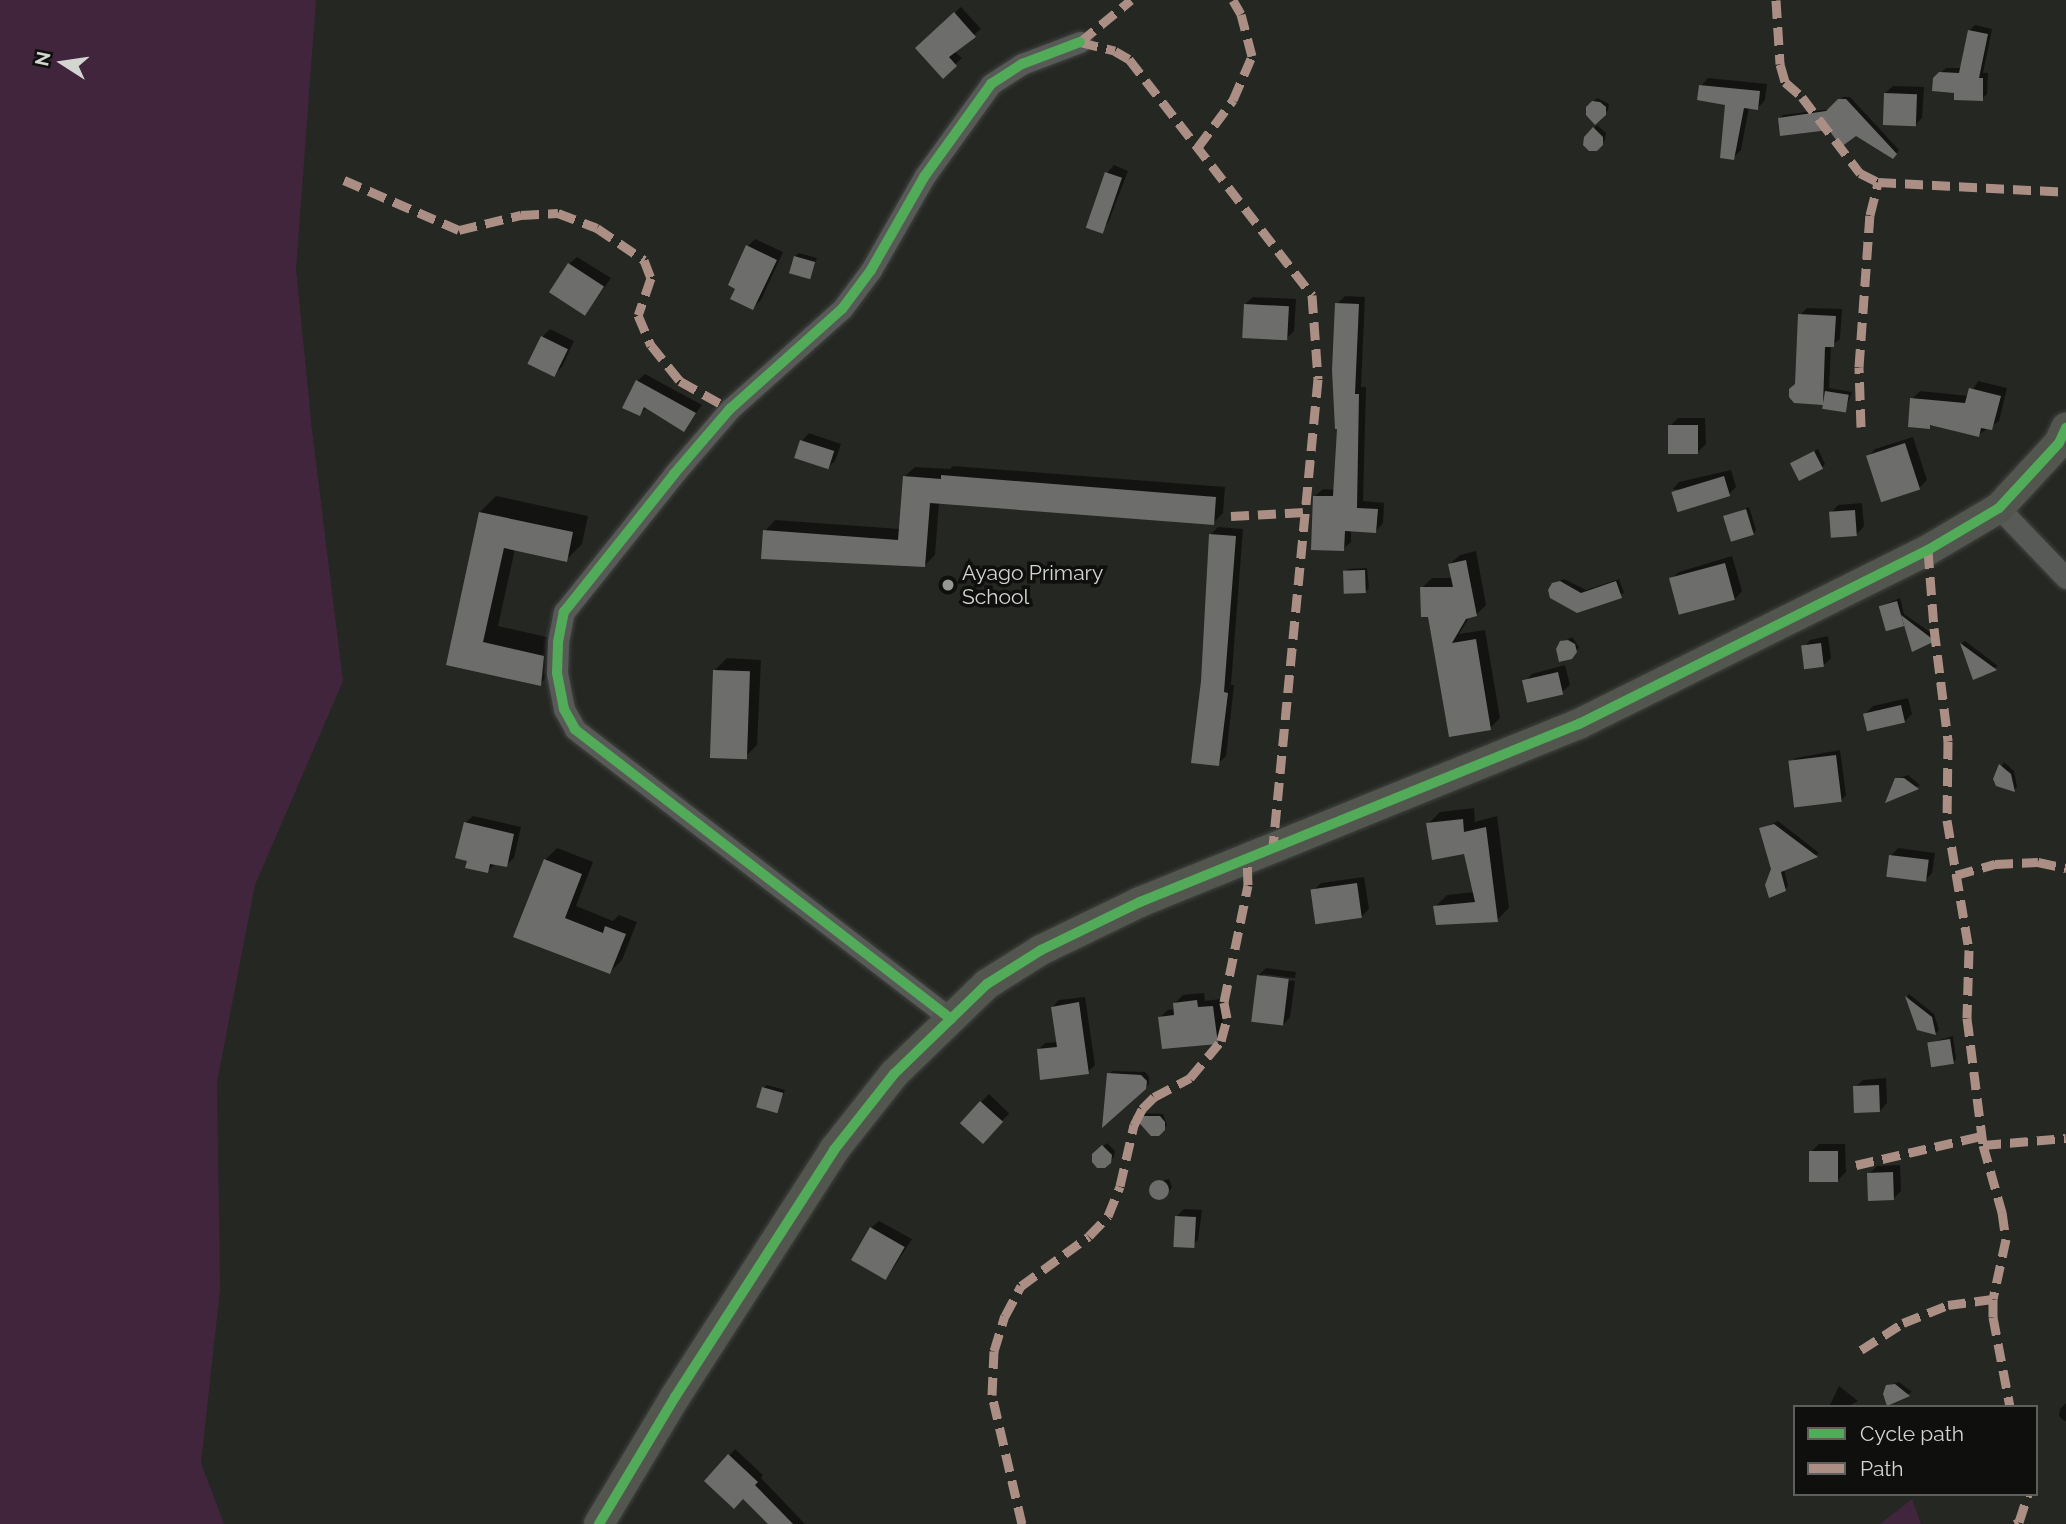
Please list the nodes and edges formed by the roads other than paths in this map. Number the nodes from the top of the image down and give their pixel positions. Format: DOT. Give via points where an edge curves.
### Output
graph roads {
  1 [pos="1080,42"];
  2 [pos="2066,428"];
  3 [pos="1999,508"];
  4 [pos="2066,578"];
  5 [pos="951,1019"];
  6 [pos="599,1524"];
  1 -- 5 [label="street" via="1022,64 991,84 931,167 871,270 842,309 730,409 682,465 564,612 558,642 557,673 564,709 575,729"];
  2 -- 3 [label="street" via="2059,443"];
  3 -- 4 [label="street"];
  3 -- 5 [label="street" via="1928,550 1579,724 1140,902 1041,950 987,984"];
  5 -- 6 [label="street" via="894,1074 834,1150"];
}
